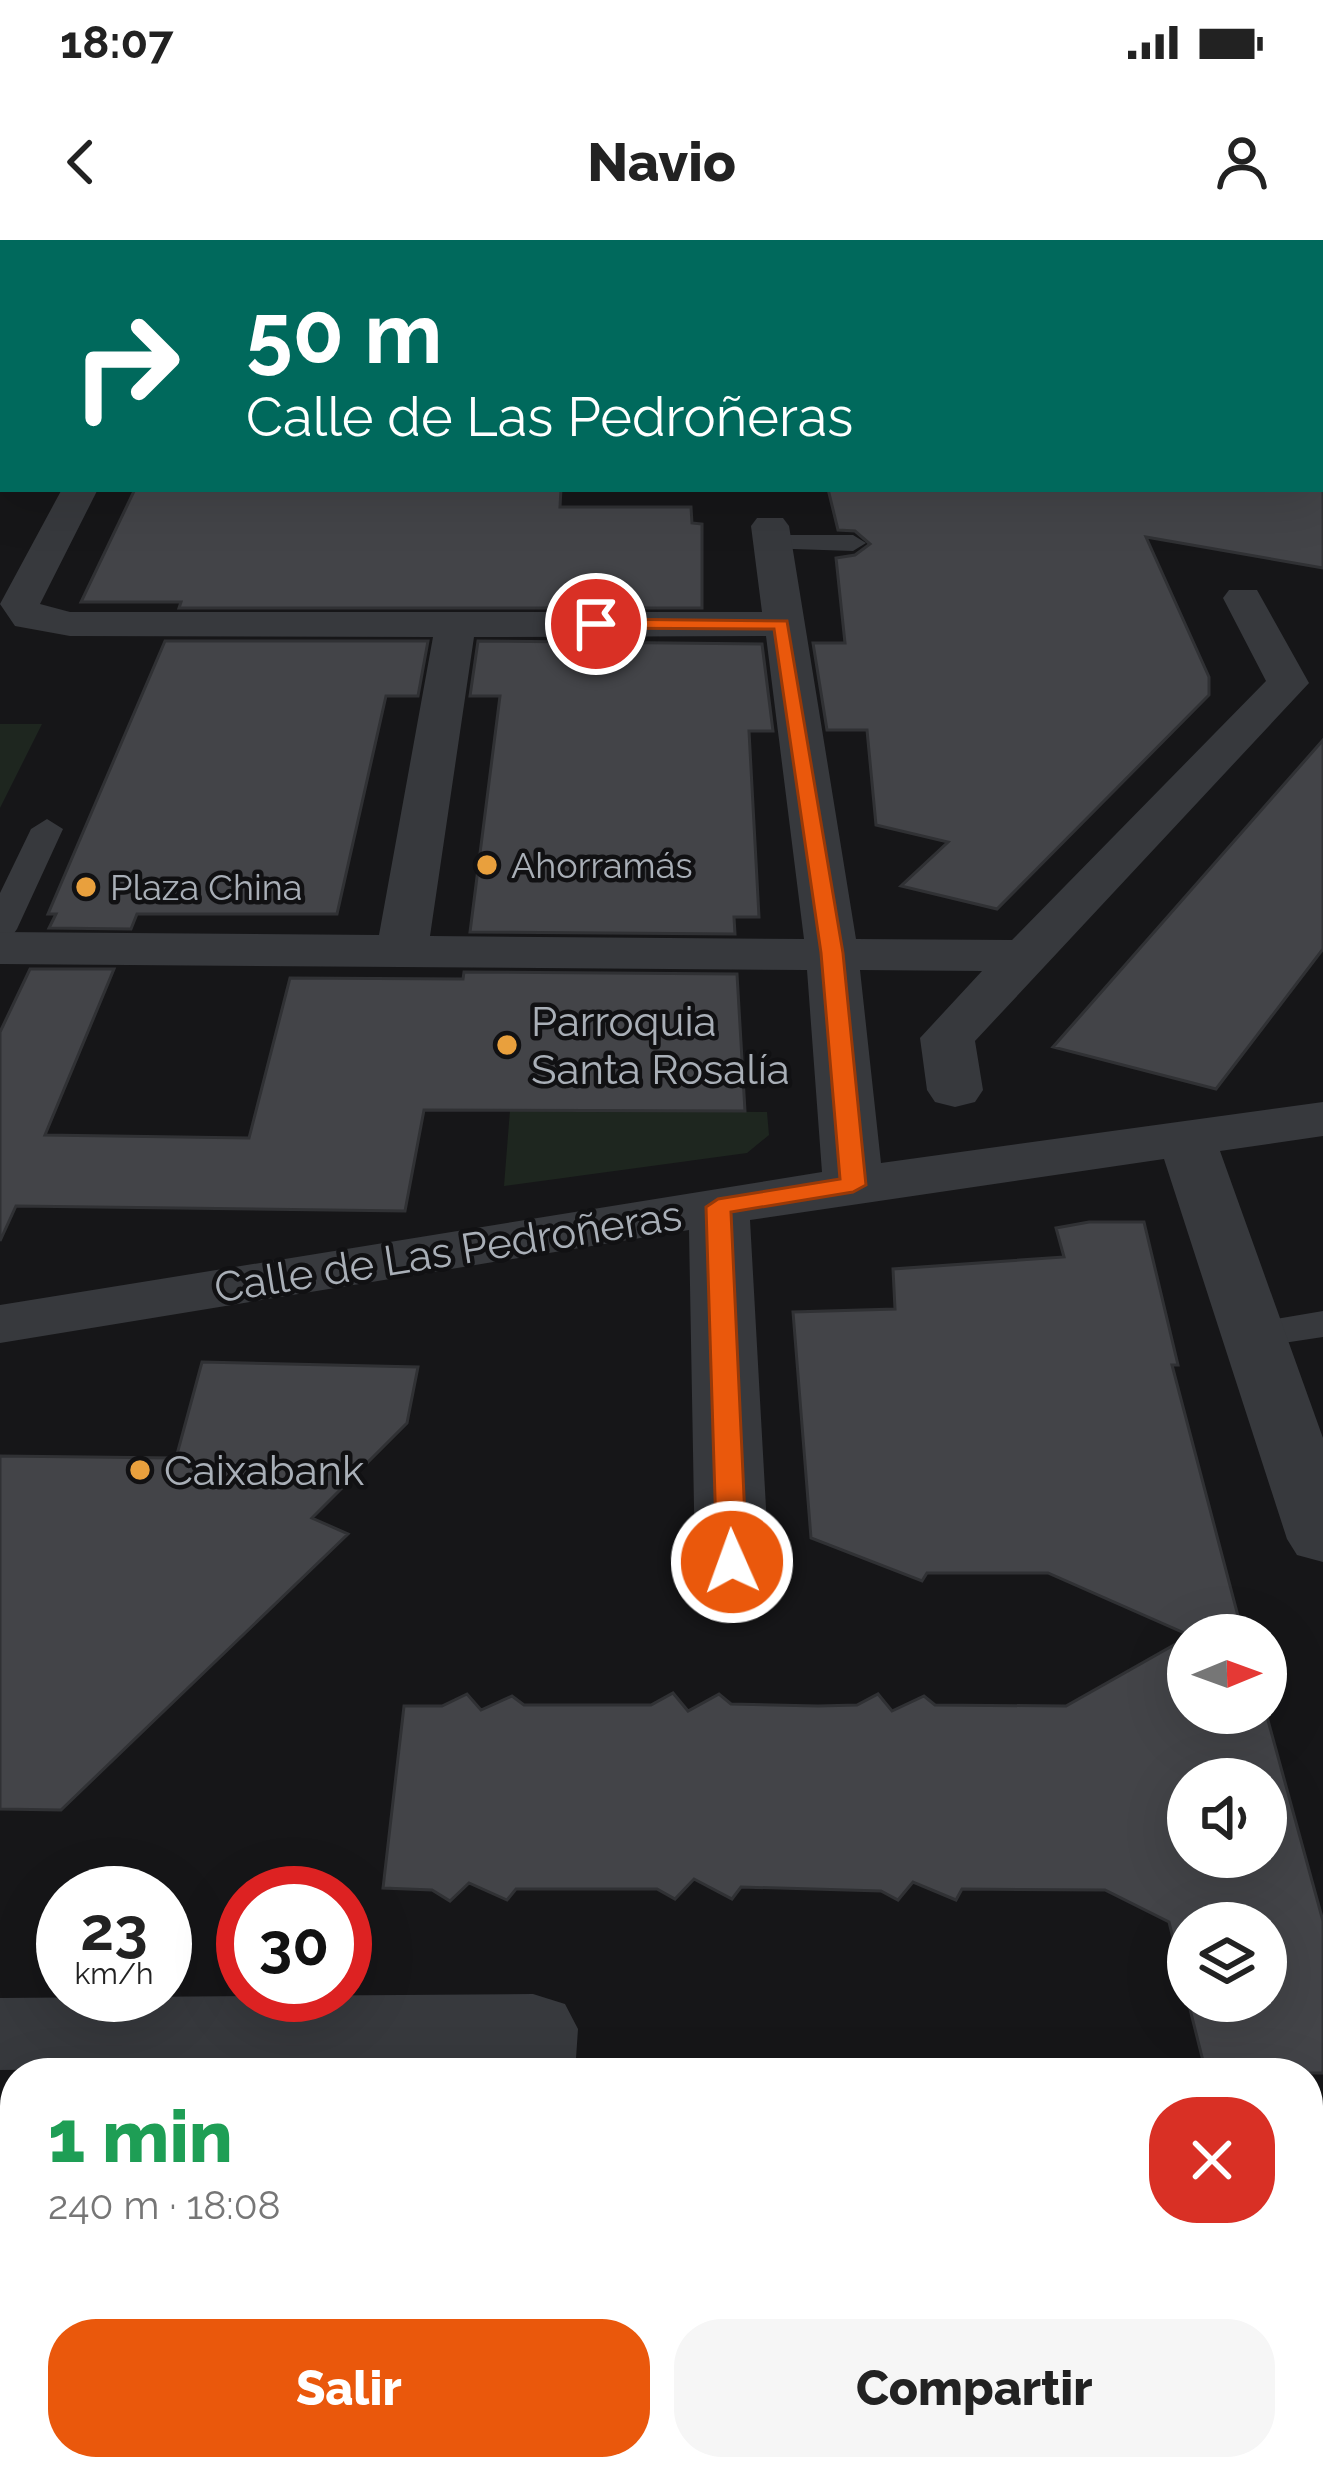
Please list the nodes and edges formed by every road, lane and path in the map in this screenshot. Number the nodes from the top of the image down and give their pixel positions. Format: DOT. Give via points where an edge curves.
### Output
graph roads {
  1 [pos="78,492"];
  2 [pos="771,535"];
  3 [pos="854,543"];
  4 [pos="1243,598"];
  5 [pos="782,624"];
  6 [pos="456,625"];
  7 [pos="47,829"];
  8 [pos="0,929"];
  9 [pos="0,948"];
  10 [pos="403,950"];
  11 [pos="832,953"];
  12 [pos="1023,956"];
  13 [pos="955,1090"];
  14 [pos="1323,1119"];
  15 [pos="1187,1142"];
  16 [pos="853,1185"];
  17 [pos="718,1207"];
  18 [pos="0,1324"];
  19 [pos="1323,1324"];
  20 [pos="1256,1334"];
  21 [pos="1323,1539"];
  22 [pos="732,1562"];
  23 [pos="0,2034"];
  24 [pos="531,2058"];
  1 -- 6 [label="street" via="20,604 29,616 70,624"];
  2 -- 3 [label="lane"];
  2 -- 5 [label="street"];
  4 -- 12 [label="street" via="1288,683"];
  5 -- 6 [label="street"];
  5 -- 11 [label="street"];
  6 -- 10 [label="street"];
  7 -- 8 [label="lane"];
  9 -- 10 [label="street"];
  10 -- 11 [label="street"];
  11 -- 12 [label="street"];
  11 -- 16 [label="street"];
  12 -- 13 [label="street" via="947,1038"];
  14 -- 15 [label="street, Calle de Las Pedroñeras"];
  15 -- 16 [label="street, Calle de Las Pedroñeras"];
  15 -- 20 [label="street"];
  16 -- 17 [label="street, Calle de Las Pedroñeras"];
  17 -- 18 [label="street, Calle de Las Pedroñeras"];
  17 -- 22 [label="street"];
  19 -- 20 [label="lane"];
  20 -- 21 [label="street"];
  23 -- 24 [label="street" via="533,2029"];
}
